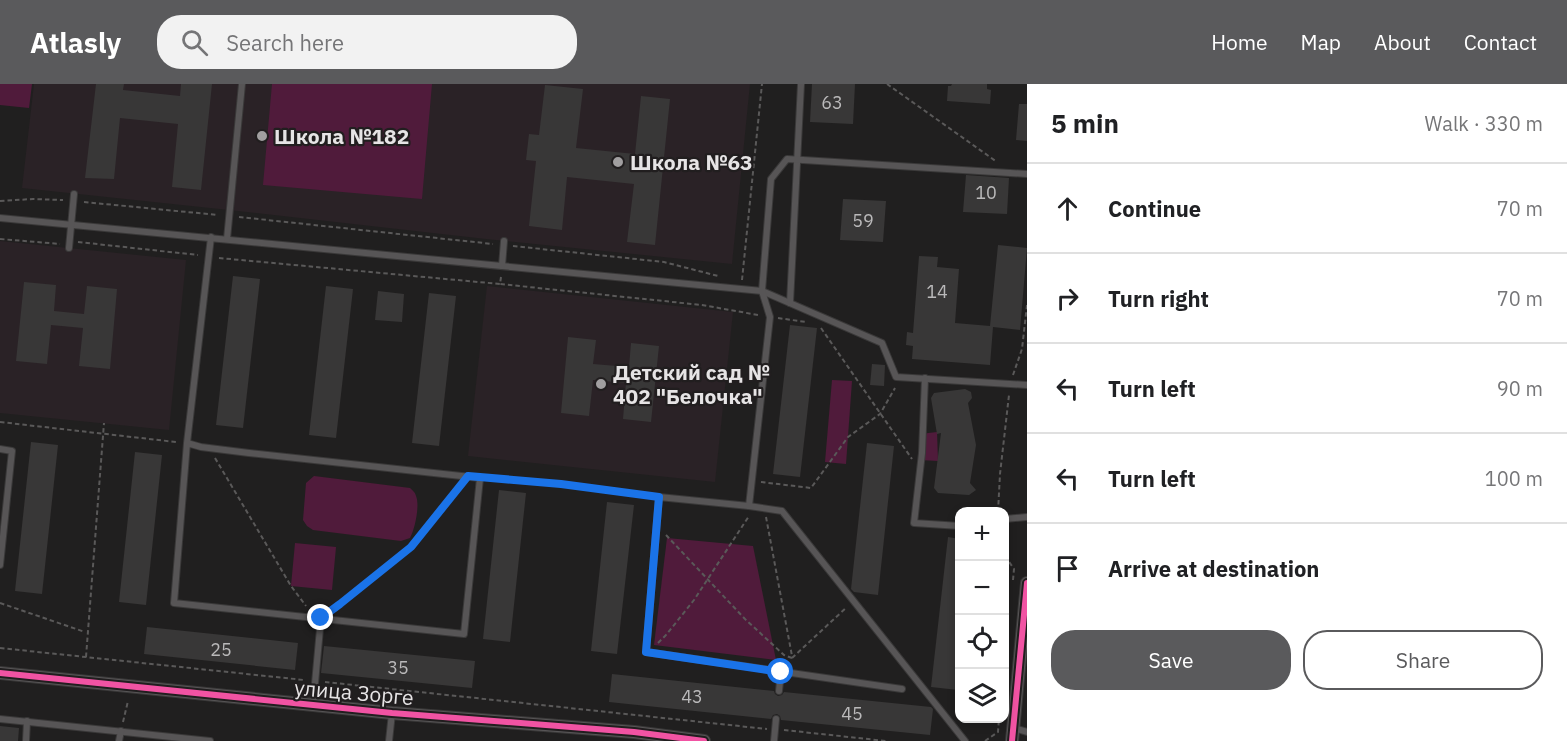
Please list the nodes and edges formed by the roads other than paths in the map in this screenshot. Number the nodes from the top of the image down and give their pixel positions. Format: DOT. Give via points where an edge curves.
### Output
graph roads {
  1 [pos="242,84"];
  2 [pos="801,84"];
  3 [pos="797,159"];
  4 [pos="1027,174"];
  5 [pos="73,197"];
  6 [pos="0,218"];
  7 [pos="71,225"];
  8 [pos="211,237"];
  9 [pos="227,239"];
  10 [pos="504,243"];
  11 [pos="69,245"];
  12 [pos="502,266"];
  13 [pos="762,291"];
  14 [pos="790,303"];
  15 [pos="925,378"];
  16 [pos="1027,385"];
  17 [pos="187,443"];
  18 [pos="0,449"];
  19 [pos="752,507"];
  20 [pos="1027,517"];
  21 [pos="1009,519"];
  22 [pos="955,526"];
  23 [pos="0,565"];
  24 [pos="1027,583"];
  25 [pos="317,618"];
  26 [pos="781,672"];
  27 [pos="0,673"];
  28 [pos="902,689"];
  29 [pos="779,691"];
  30 [pos="313,705"];
  31 [pos="392,713"];
  32 [pos="0,719"];
  33 [pos="776,719"];
  34 [pos="27,722"];
  35 [pos="120,731"];
  36 [pos="1027,732"];
  37 [pos="1013,735"];
  38 [pos="188,740"];
  39 [pos="26,741"];
  40 [pos="119,741"];
  41 [pos="210,741"];
  42 [pos="390,741"];
  43 [pos="704,741"];
  44 [pos="774,741"];
  45 [pos="966,741"];
  1 -- 9 [label="lane"];
  2 -- 3 [label="lane"];
  3 -- 4 [label="lane"];
  3 -- 13 [label="lane" via="787,159 771,179"];
  3 -- 14 [label="lane"];
  5 -- 7 [label="lane"];
  6 -- 7 [label="lane"];
  7 -- 8 [label="lane"];
  7 -- 11 [label="lane"];
  8 -- 9 [label="lane"];
  8 -- 17 [label="lane"];
  9 -- 12 [label="lane"];
  10 -- 12 [label="lane"];
  12 -- 13 [label="lane"];
  13 -- 14 [label="lane"];
  13 -- 19 [label="lane" via="770,317"];
  14 -- 15 [label="lane" via="882,343 896,377"];
  15 -- 16 [label="lane"];
  15 -- 22 [label="lane" via="914,523"];
  17 -- 25 [label="lane" via="174,603"];
  17 -- 25 [label="lane" via="480,478 464,634"];
  18 -- 23 [label="lane" via="12,451"];
  19 -- 26 [label="lane" via="659,497 646,652"];
  19 -- 45 [label="lane" via="782,511"];
  20 -- 21 [label="lane"];
  24 -- 37 [label="street"];
  25 -- 30 [label="lane"];
  26 -- 28 [label="lane"];
  26 -- 29 [label="lane"];
  27 -- 30 [label="street, улица Зорге"];
  30 -- 31 [label="street, улица Зорге"];
  31 -- 42 [label="lane"];
  31 -- 43 [label="street, улица Зорге"];
  32 -- 34 [label="lane"];
  33 -- 44 [label="lane"];
  34 -- 35 [label="lane"];
  34 -- 39 [label="lane"];
  35 -- 38 [label="lane"];
  35 -- 40 [label="lane"];
  36 -- 37 [label="lane"];
  38 -- 41 [label="lane"];
}
